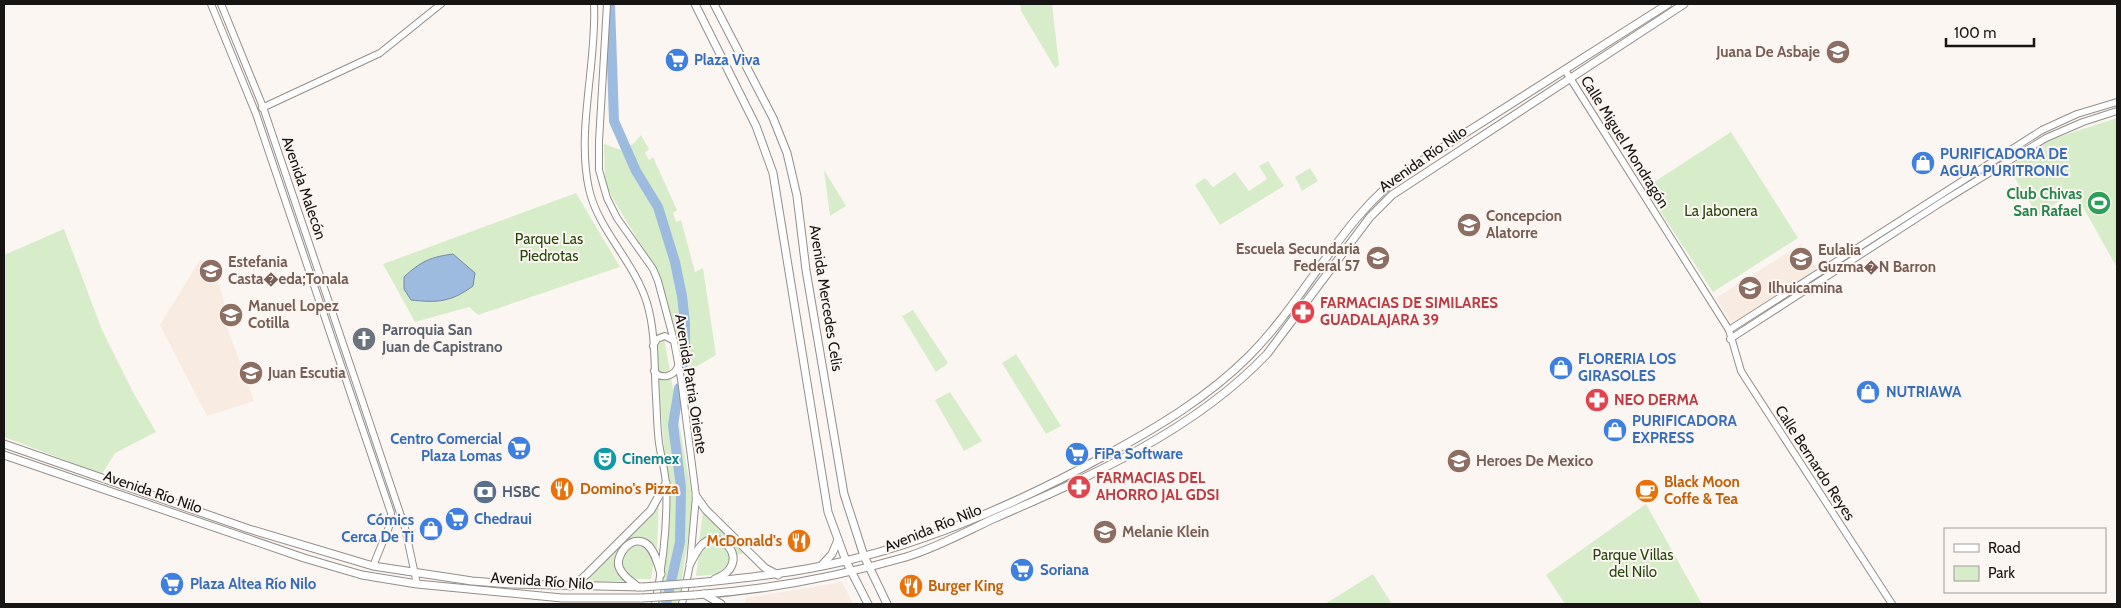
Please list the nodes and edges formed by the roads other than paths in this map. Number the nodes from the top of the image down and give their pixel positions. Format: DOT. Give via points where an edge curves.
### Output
graph roads {
  1 [pos="211,4"];
  2 [pos="221,4"];
  3 [pos="441,4"];
  4 [pos="594,4"];
  5 [pos="607,4"];
  6 [pos="695,4"];
  7 [pos="714,4"];
  8 [pos="1668,4"];
  9 [pos="1684,4"];
  10 [pos="1565,70"];
  11 [pos="1570,78"];
  12 [pos="2117,102"];
  13 [pos="263,107"];
  14 [pos="2117,111"];
  15 [pos="256,114"];
  16 [pos="1943,197"];
  17 [pos="1728,330"];
  18 [pos="1730,340"];
  19 [pos="674,342"];
  20 [pos="653,346"];
  21 [pos="678,365"];
  22 [pos="654,371"];
  23 [pos="4,444"];
  24 [pos="4,455"];
  25 [pos="666,483"];
  26 [pos="696,496"];
  27 [pos="218,518"];
  28 [pos="213,527"];
  29 [pos="838,540"];
  30 [pos="294,543"];
  31 [pos="291,553"];
  32 [pos="864,556"];
  33 [pos="846,561"];
  34 [pos="690,564"];
  35 [pos="373,566"];
  36 [pos="820,566"];
  37 [pos="869,567"];
  38 [pos="414,572"];
  39 [pos="852,572"];
  40 [pos="661,574"];
  41 [pos="778,574"];
  42 [pos="706,582"];
  43 [pos="417,584"];
  44 [pos="779,585"];
  45 [pos="569,587"];
  46 [pos="640,587"];
  47 [pos="704,594"];
  48 [pos="562,598"];
  49 [pos="632,598"];
  50 [pos="574,604"];
  51 [pos="621,604"];
  52 [pos="655,604"];
  53 [pos="682,604"];
  54 [pos="721,604"];
  55 [pos="868,604"];
  56 [pos="887,604"];
  57 [pos="1892,604"];
  1 -- 15 [label="street, Avenida Malecón"];
  2 -- 13 [label="street, Avenida Malecón"];
  3 -- 13 [label="street" via="380,53"];
  4 -- 20 [label="street, Avenida Patria Oriente" via="587,110 589,188 601,219 638,280 647,304"];
  5 -- 19 [label="street, Avenida Patria Oriente" via="599,170 617,218 658,280"];
  6 -- 29 [label="main road" via="756,126 773,173 828,512"];
  7 -- 32 [label="main road, Avenida Mercedes Celis" via="773,118 787,153 797,196 842,485"];
  8 -- 10 [label="main road, Avenida Río Nilo"];
  9 -- 11 [label="main road, Avenida Río Nilo"];
  10 -- 11 [label="street, Calle Miguel Mondragón"];
  10 -- 32 [label="main road, Avenida Río Nilo" via="1384,188 1362,210 1258,347 1210,390 1167,421 1064,478 958,525"];
  11 -- 17 [label="street, Calle Miguel Mondragón"];
  11 -- 37 [label="main road, Avenida Río Nilo" via="1418,176 1384,202 1267,354 1196,414 1069,485 908,556"];
  12 -- 16 [label="street" via="2042,130"];
  13 -- 15 [label="street"];
  13 -- 38 [label="street, Avenida Malecón" via="405,528"];
  14 -- 16 [label="street" via="2046,138"];
  15 -- 35 [label="street, Avenida Malecón" via="391,513 391,522"];
  16 -- 17 [label="street"];
  16 -- 18 [label="street"];
  17 -- 18 [label="street, Calle Bernardo Reyes"];
  18 -- 57 [label="street, Calle Bernardo Reyes" via="1746,379"];
  19 -- 20 [label="street" via="665,336 657,339"];
  19 -- 21 [label="street, Avenida Patria Oriente"];
  20 -- 22 [label="street, Avenida Patria Oriente"];
  21 -- 22 [label="street" via="668,376 660,376"];
  21 -- 26 [label="street, Avenida Patria Oriente"];
  22 -- 25 [label="street, Avenida Patria Oriente" via="659,443"];
  23 -- 27 [label="main road, Avenida Río Nilo"];
  24 -- 28 [label="main road, Avenida Río Nilo"];
  25 -- 40 [label="street, Avenida Patria Oriente"];
  25 -- 45 [label="main road" via="651,510 578,582"];
  26 -- 34 [label="street, Avenida Patria Oriente"];
  26 -- 41 [label="main road" via="764,568"];
  27 -- 28 [label="main road" via="212,521"];
  27 -- 30 [label="main road, Avenida Río Nilo"];
  28 -- 31 [label="main road, Avenida Río Nilo"];
  29 -- 33 [label="main road"];
  29 -- 36 [label="main road" via="832,554"];
  30 -- 31 [label="main road"];
  30 -- 35 [label="main road, Avenida Río Nilo"];
  31 -- 43 [label="main road, Avenida Río Nilo" via="362,575"];
  32 -- 33 [label="main road, Avenida Río Nilo"];
  32 -- 37 [label="main road, Avenida Mercedes Celis"];
  33 -- 36 [label="main road, Avenida Río Nilo"];
  33 -- 39 [label="main road"];
  34 -- 42 [label="main road" via="708,540 716,539 729,546 733,552 733,564 721,577"];
  34 -- 53 [label="street, Avenida Patria Oriente"];
  35 -- 38 [label="main road, Avenida Río Nilo"];
  36 -- 41 [label="main road, Avenida Río Nilo"];
  37 -- 39 [label="main road, Avenida Río Nilo"];
  37 -- 56 [label="main road, Avenida Mercedes Celis"];
  38 -- 43 [label="street, Avenida Malecón"];
  38 -- 45 [label="main road, Avenida Río Nilo" via="472,581"];
  39 -- 44 [label="main road, Avenida Río Nilo"];
  39 -- 55 [label="main road"];
  40 -- 46 [label="main road" via="646,543 630,543 619,557 618,566"];
  40 -- 52 [label="street, Avenida Patria Oriente"];
  41 -- 42 [label="main road, Avenida Río Nilo"];
  41 -- 44 [label="main road"];
  42 -- 46 [label="main road, Avenida Río Nilo, bridge"];
  43 -- 48 [label="main road, Avenida Río Nilo"];
  44 -- 47 [label="main road, Avenida Río Nilo"];
  45 -- 46 [label="main road, Avenida Río Nilo"];
  47 -- 49 [label="main road, Avenida Río Nilo, bridge"];
  47 -- 54 [label="main road"];
  48 -- 49 [label="main road, Avenida Río Nilo"];
  48 -- 50 [label="main road"];
  49 -- 51 [label="main road"];
}
